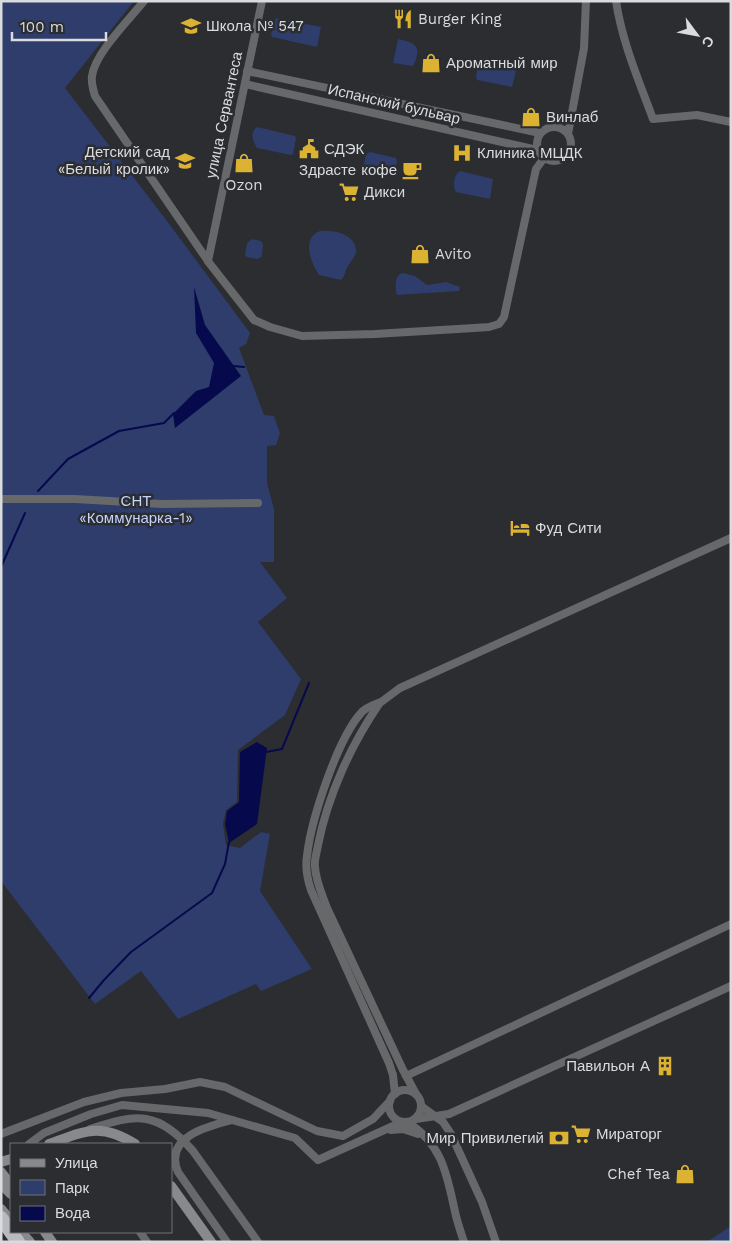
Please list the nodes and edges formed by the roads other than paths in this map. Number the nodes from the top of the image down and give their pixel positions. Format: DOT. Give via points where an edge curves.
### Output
graph roads {
  1 [pos="144,1"];
  2 [pos="262,1"];
  3 [pos="586,1"];
  4 [pos="616,1"];
  5 [pos="247,71"];
  6 [pos="244,84"];
  7 [pos="731,122"];
  8 [pos="540,133"];
  9 [pos="568,134"];
  10 [pos="537,150"];
  11 [pos="544,158"];
  12 [pos="210,244"];
  13 [pos="197,245"];
  14 [pos="208,261"];
  15 [pos="1,499"];
  16 [pos="258,503"];
  17 [pos="731,538"];
  18 [pos="380,702"];
  19 [pos="731,924"];
  20 [pos="731,986"];
  21 [pos="406,1076"];
  22 [pos="395,1094"];
  23 [pos="416,1094"];
  24 [pos="390,1101"];
  25 [pos="421,1106"];
  26 [pos="436,1117"];
  27 [pos="416,1119"];
  28 [pos="232,1120"];
  29 [pos="405,1122"];
  30 [pos="82,1132"];
  31 [pos="379,1133"];
  32 [pos="1,1134"];
  33 [pos="30,1143"];
  34 [pos="52,1143"];
  35 [pos="134,1143"];
  36 [pos="433,1144"];
  37 [pos="172,1168"];
  38 [pos="1,1172"];
  39 [pos="178,1172"];
  40 [pos="1,1184"];
  41 [pos="10,1184"];
  42 [pos="172,1187"];
  43 [pos="10,1193"];
  44 [pos="1,1209"];
  45 [pos="1,1218"];
  46 [pos="10,1220"];
  47 [pos="10,1231"];
  48 [pos="211,1242"];
  49 [pos="227,1242"];
  50 [pos="258,1242"];
  51 [pos="464,1242"];
  52 [pos="496,1242"];
  1 -- 13 [label="street" via="100,54 92,86 99,105"];
  2 -- 5 [label="street, улица Сервантеса"];
  3 -- 9 [label="street" via="584,48"];
  4 -- 7 [label="street" via="629,52 653,119 696,115"];
  5 -- 6 [label="street, улица Сервантеса"];
  5 -- 8 [label="street, Испанский бульвар"];
  6 -- 10 [label="street, Испанский бульвар"];
  6 -- 12 [label="street, улица Сервантеса"];
  8 -- 9 [label="street" via="554,126"];
  8 -- 10 [label="street"];
  9 -- 11 [label="street" via="571,146 566,156 555,162"];
  10 -- 11 [label="street"];
  11 -- 14 [label="street" via="536,170 504,316 494,327 299,335 254,320"];
  12 -- 13 [label="street" via="205,248"];
  12 -- 14 [label="street, улица Сервантеса"];
  13 -- 14 [label="street"];
  15 -- 16 [label="street"];
  17 -- 18 [label="street" via="400,688"];
  18 -- 21 [label="street" via="362,728 333,792 320,832 314,866 327,908"];
  18 -- 22 [label="street" via="363,710 336,757 312,828 306,874 389,1063"];
  19 -- 21 [label="street"];
  20 -- 26 [label="street" via="449,1114"];
  21 -- 23 [label="street"];
  22 -- 23 [label="street" via="404,1090"];
  22 -- 24 [label="street"];
  23 -- 25 [label="street"];
  24 -- 29 [label="street" via="391,1115"];
  24 -- 32 [label="street" via="373,1119 343,1136 317,1131 225,1087 200,1082 120,1093 84,1102"];
  25 -- 26 [label="street"];
  25 -- 27 [label="street"];
  26 -- 27 [label="street"];
  26 -- 52 [label="street" via="451,1134"];
  27 -- 29 [label="street"];
  28 -- 31 [label="street" via="294,1138 318,1160"];
  28 -- 33 [label="street" via="208,1112 122,1105 44,1133"];
  28 -- 39 [label="street" via="203,1128 185,1139 176,1157"];
  29 -- 31 [label="street"];
  29 -- 36 [label="street"];
  30 -- 34 [label="street"];
  30 -- 35 [label="street" via="103,1131"];
  30 -- 50 [label="street" via="133,1118 164,1125 184,1141"];
  31 -- 36 [label="street" via="403,1129 419,1134"];
  36 -- 51 [label="street" via="449,1182"];
  37 -- 39 [label="street"];
  38 -- 41 [label="street"];
  39 -- 49 [label="street"];
  40 -- 43 [label="street"];
  42 -- 48 [label="street"];
  44 -- 46 [label="street"];
  45 -- 47 [label="highway"];
}
